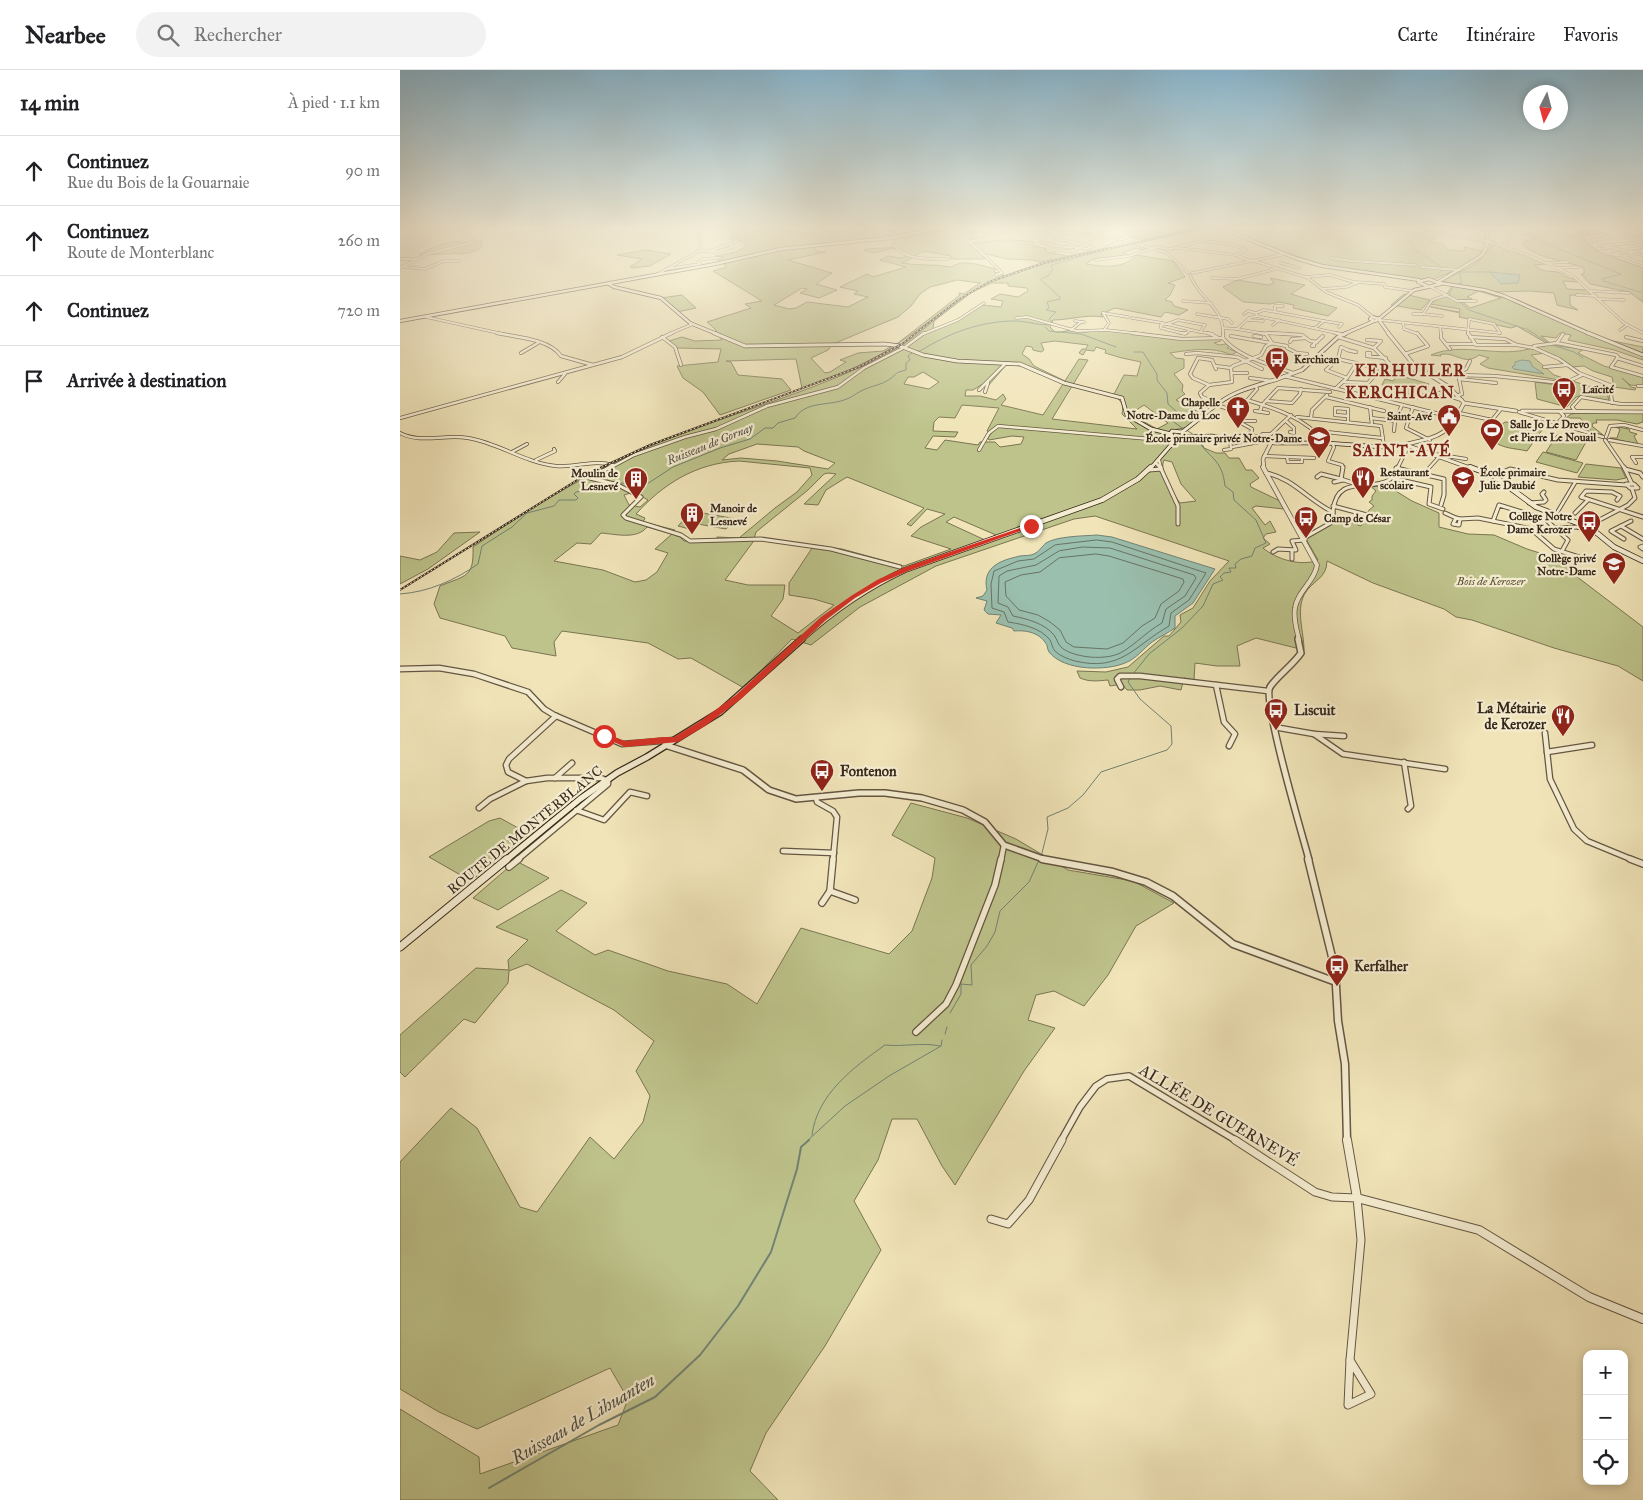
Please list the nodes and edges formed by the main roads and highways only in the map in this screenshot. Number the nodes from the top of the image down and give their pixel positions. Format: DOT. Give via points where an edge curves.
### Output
graph roads {
  1 [pos="546,296"];
  2 [pos="651,296"];
  3 [pos="1404,296"];
  4 [pos="1501,296"];
  5 [pos="400,322"];
  6 [pos="1643,355"];
  7 [pos="1176,435"];
  8 [pos="1643,561"];
  9 [pos="400,948"];
  1 -- 5 [label="main road"];
  2 -- 7 [label="main road" via="661,298 693,324 752,347 879,344 964,362 1020,364 1064,383 1119,397 1127,415 1147,428"];
  3 -- 7 [label="main road, ROUTE DE MONTERBLANC" via="1376,319 1338,337 1314,361 1293,373 1235,393"];
  4 -- 6 [label="main road"];
  7 -- 8 [label="main road" via="1230,439 1251,434 1258,440 1271,443 1407,447 1433,454 1494,476 1529,503 1588,528"];
  7 -- 9 [label="main road, ROUTE DE MONTERBLANC" via="1149,470 1119,491 1081,509 903,568 842,605 720,712 617,773 580,799"];
}
